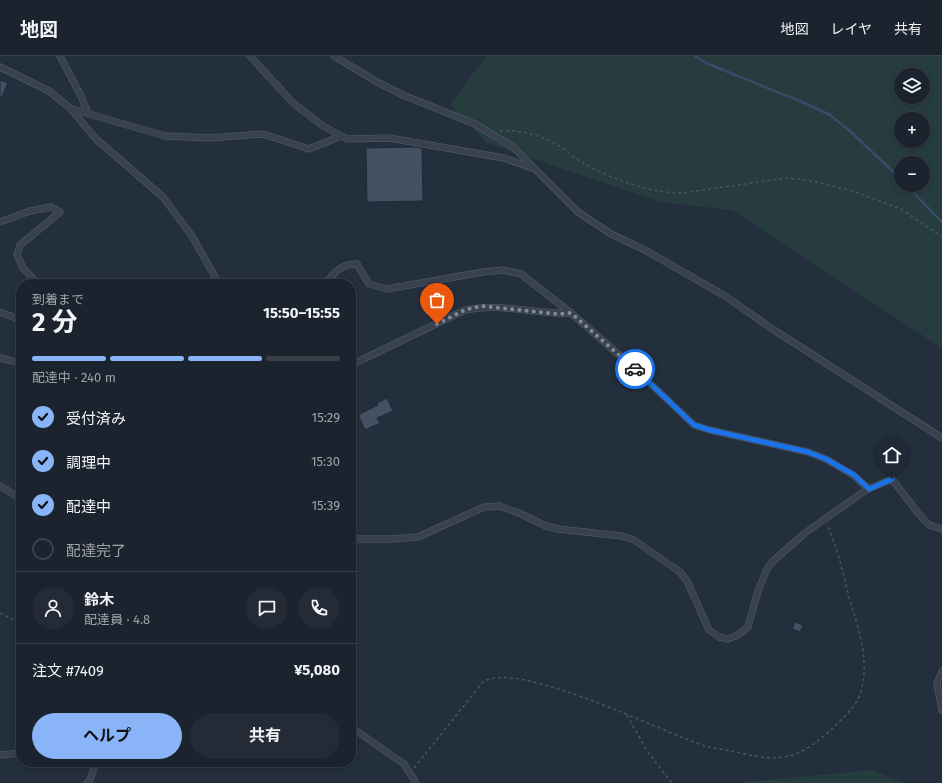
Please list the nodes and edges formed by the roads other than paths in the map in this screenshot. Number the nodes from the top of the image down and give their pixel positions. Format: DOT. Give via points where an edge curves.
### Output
graph roads {
  1 [pos="60,56"];
  2 [pos="250,56"];
  3 [pos="334,56"];
  4 [pos="0,66"];
  5 [pos="70,108"];
  6 [pos="88,114"];
  7 [pos="341,136"];
  8 [pos="534,168"];
  9 [pos="0,222"];
  10 [pos="33,279"];
  11 [pos="217,279"];
  12 [pos="329,279"];
  13 [pos="0,312"];
  14 [pos="571,313"];
  15 [pos="16,318"];
  16 [pos="0,358"];
  17 [pos="16,362"];
  18 [pos="356,363"];
  19 [pos="942,438"];
  20 [pos="0,486"];
  21 [pos="869,489"];
  22 [pos="16,496"];
  23 [pos="942,529"];
  24 [pos="356,539"];
  25 [pos="942,671"];
  26 [pos="942,710"];
  27 [pos="356,730"];
  28 [pos="16,753"];
  29 [pos="0,755"];
  30 [pos="94,767"];
  31 [pos="86,783"];
  32 [pos="416,783"];
  1 -- 6 [label="street"];
  2 -- 7 [label="street" via="293,103"];
  3 -- 8 [label="street" via="383,85 488,132 512,147"];
  4 -- 5 [label="street" via="49,91"];
  5 -- 6 [label="street"];
  5 -- 11 [label="street" via="96,139 163,196 192,236"];
  6 -- 7 [label="street" via="164,136 209,138 263,134 309,149"];
  7 -- 8 [label="street" via="347,139 390,138 504,158"];
  8 -- 19 [label="street" via="578,212 611,234 645,250 725,296"];
  9 -- 10 [label="street" via="30,211 51,207 60,212 20,245 17,254 23,268"];
  12 -- 14 [label="street" via="336,271 350,264 357,264 369,284 387,289 503,270 521,274"];
  13 -- 15 [label="street"];
  14 -- 18 [label="street" via="558,314 481,306 465,310"];
  14 -- 21 [label="street" via="694,425 808,452 854,475"];
  16 -- 17 [label="street"];
  20 -- 22 [label="street"];
  21 -- 23 [label="street" via="892,479 929,525"];
  21 -- 24 [label="street" via="805,533 773,561 758,591 748,627 728,639 708,630 687,581 680,572 634,540 622,536 558,529 499,506 484,507 418,537"];
  25 -- 26 [label="street" via="937,684"];
  27 -- 32 [label="street" via="404,764"];
  28 -- 29 [label="street"];
  30 -- 31 [label="street" via="90,780"];
}
